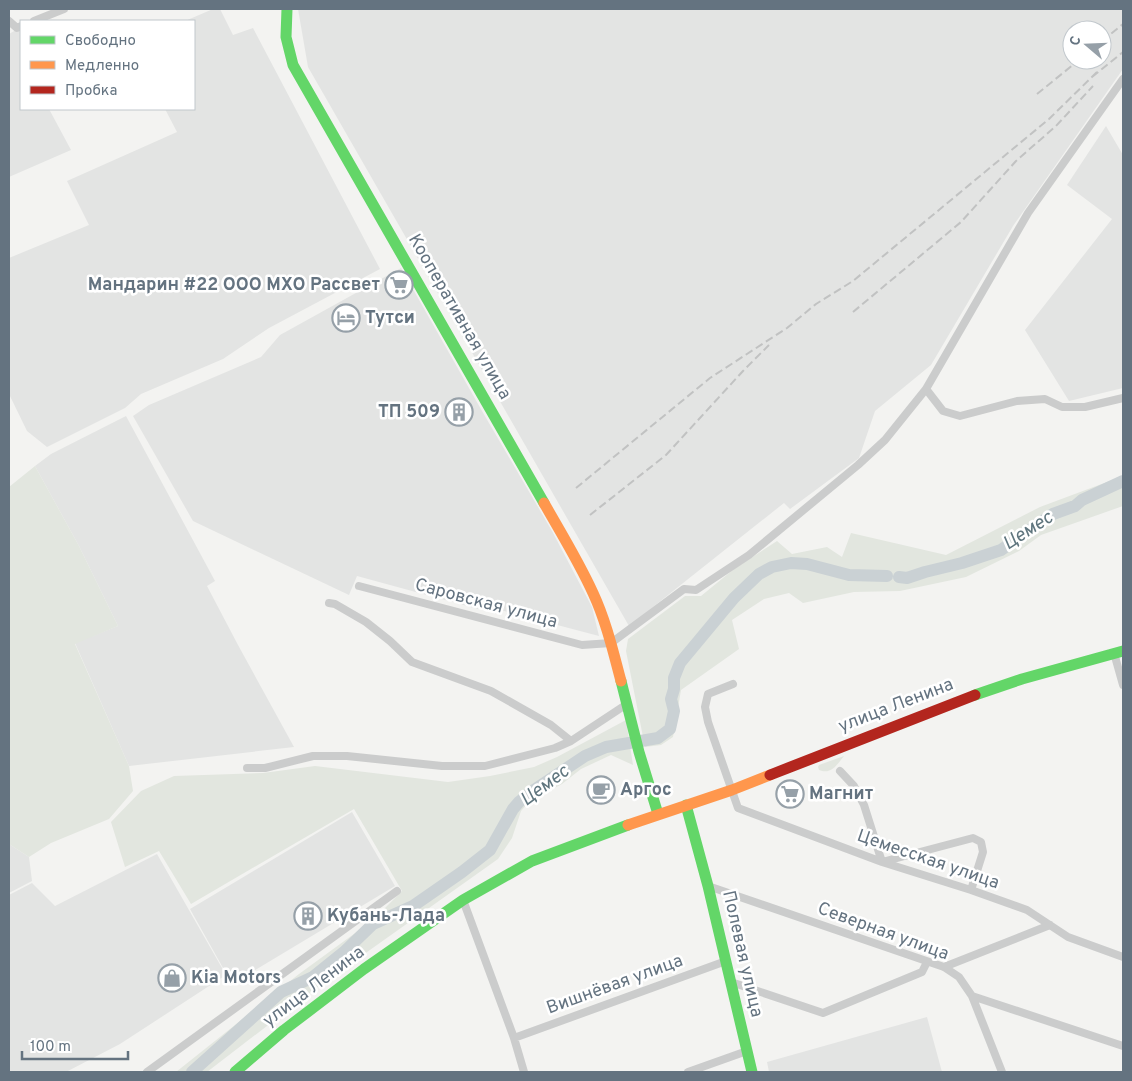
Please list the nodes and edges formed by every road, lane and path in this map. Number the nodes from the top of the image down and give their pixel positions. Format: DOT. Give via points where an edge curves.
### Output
graph roads {
  1 [pos="64,9"];
  2 [pos="285,11"];
  3 [pos="36,20"];
  4 [pos="9,21"];
  5 [pos="19,27"];
  6 [pos="1123,79"];
  7 [pos="926,389"];
  8 [pos="1123,398"];
  9 [pos="359,586"];
  10 [pos="329,602"];
  11 [pos="609,643"];
  12 [pos="1119,652"];
  13 [pos="733,684"];
  14 [pos="1123,685"];
  15 [pos="627,704"];
  16 [pos="571,741"];
  17 [pos="247,768"];
  18 [pos="840,771"];
  19 [pos="732,790"];
  20 [pos="686,805"];
  21 [pos="658,814"];
  22 [pos="882,862"];
  23 [pos="708,886"];
  24 [pos="971,890"];
  25 [pos="397,891"];
  26 [pos="463,900"];
  27 [pos="1050,925"];
  28 [pos="1123,957"];
  29 [pos="726,961"];
  30 [pos="927,962"];
  31 [pos="944,967"];
  32 [pos="731,982"];
  33 [pos="972,996"];
  34 [pos="514,1038"];
  35 [pos="1123,1046"];
  36 [pos="747,1051"];
  37 [pos="147,1072"];
  38 [pos="235,1072"];
  39 [pos="524,1072"];
  40 [pos="688,1072"];
  41 [pos="752,1072"];
  42 [pos="1002,1072"];
  1 -- 3 [label="street"];
  2 -- 11 [label="main road, Кооперативная улица" via="284,34 293,65 582,568"];
  4 -- 5 [label="street"];
  6 -- 7 [label="street" via="1028,213"];
  7 -- 8 [label="street" via="943,411 960,416 1017,401 1045,399 1062,407 1085,407"];
  7 -- 11 [label="street" via="885,440 803,511 749,554 696,590 684,588"];
  9 -- 11 [label="street, Саровская улица" via="582,645"];
  10 -- 16 [label="street" via="366,622 412,662 498,695 551,725"];
  11 -- 15 [label="main road, Кооперативная улица"];
  12 -- 14 [label="street"];
  12 -- 19 [label="main road, улица Ленина" via="980,693"];
  13 -- 19 [label="street" via="708,694 705,707"];
  15 -- 16 [label="street"];
  15 -- 21 [label="main road, Кооперативная улица"];
  16 -- 17 [label="street" via="485,766 313,756 264,768"];
  18 -- 22 [label="street" via="854,786 864,805"];
  19 -- 20 [label="main road, улица Ленина"];
  19 -- 22 [label="street, Цемесская улица" via="738,808"];
  20 -- 21 [label="main road, улица Ленина"];
  20 -- 23 [label="main road, Полевая улица"];
  21 -- 26 [label="main road, улица Ленина" via="532,861"];
  22 -- 24 [label="street, Цемесская улица"];
  22 -- 24 [label="street" via="973,838 981,842 983,852"];
  23 -- 29 [label="main road, Полевая улица"];
  23 -- 30 [label="street, Северная улица"];
  24 -- 27 [label="street, Цемесская улица" via="1027,910"];
  25 -- 37 [label="street"];
  26 -- 34 [label="street"];
  26 -- 38 [label="main road, улица Ленина" via="284,1030"];
  27 -- 28 [label="street, Цемесская улица" via="1068,937"];
  27 -- 31 [label="street"];
  29 -- 32 [label="main road, Полевая улица"];
  29 -- 34 [label="street, Вишнёвая улица"];
  30 -- 31 [label="street, Северная улица"];
  30 -- 32 [label="street" via="922,972 824,1013"];
  31 -- 33 [label="street, Северная улица" via="959,977"];
  32 -- 36 [label="main road, Полевая улица"];
  33 -- 35 [label="street"];
  33 -- 42 [label="street, Северная улица"];
  34 -- 39 [label="street"];
  36 -- 40 [label="street"];
  36 -- 41 [label="main road, Полевая улица"];
}
